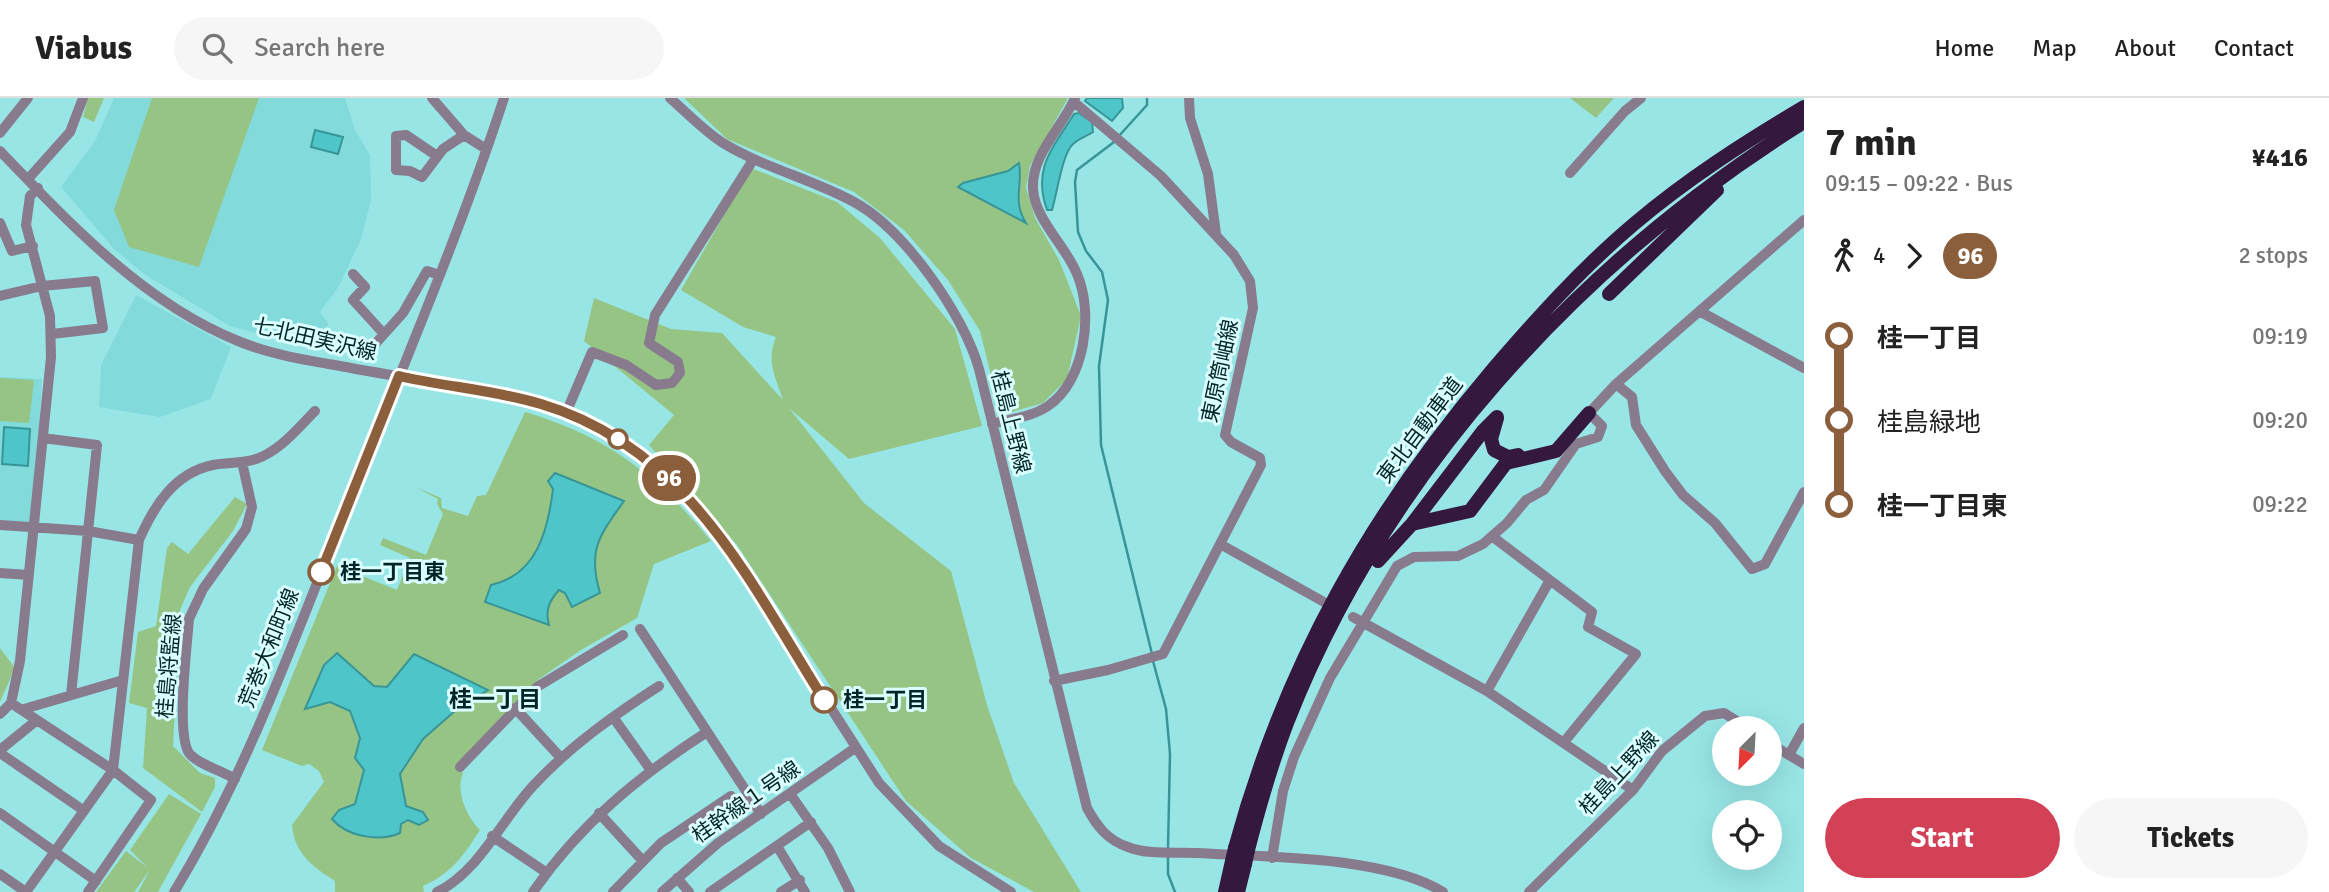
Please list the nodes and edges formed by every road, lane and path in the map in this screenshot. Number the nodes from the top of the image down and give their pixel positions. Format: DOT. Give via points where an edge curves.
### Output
graph roads {
  1 [pos="27,98"];
  2 [pos="83,98"];
  3 [pos="432,98"];
  4 [pos="503,98"];
  5 [pos="670,98"];
  6 [pos="1189,98"];
  7 [pos="1641,98"];
  8 [pos="1075,100"];
  9 [pos="1801,107"];
  10 [pos="0,133"];
  11 [pos="464,135"];
  12 [pos="1780,138"];
  13 [pos="486,149"];
  14 [pos="0,150"];
  15 [pos="438,156"];
  16 [pos="753,160"];
  17 [pos="1570,173"];
  18 [pos="28,179"];
  19 [pos="38,188"];
  20 [pos="1804,220"];
  21 [pos="0,223"];
  22 [pos="1216,234"];
  23 [pos="33,246"];
  24 [pos="353,274"];
  25 [pos="440,275"];
  26 [pos="42,286"];
  27 [pos="1609,294"];
  28 [pos="0,296"];
  29 [pos="1701,312"];
  30 [pos="52,334"];
  31 [pos="384,334"];
  32 [pos="367,353"];
  33 [pos="1804,368"];
  34 [pos="399,376"];
  35 [pos="1616,384"];
  36 [pos="315,411"];
  37 [pos="566,413"];
  38 [pos="1589,413"];
  39 [pos="992,424"];
  40 [pos="43,438"];
  41 [pos="1566,439"];
  42 [pos="242,462"];
  43 [pos="1804,492"];
  44 [pos="1412,524"];
  45 [pos="0,526"];
  46 [pos="34,527"];
  47 [pos="88,531"];
  48 [pos="1493,537"];
  49 [pos="139,540"];
  50 [pos="1220,544"];
  51 [pos="0,573"];
  52 [pos="29,575"];
  53 [pos="1550,580"];
  54 [pos="1324,602"];
  55 [pos="1358,620"];
  56 [pos="640,629"];
  57 [pos="623,635"];
  58 [pos="1325,640"];
  59 [pos="123,680"];
  60 [pos="1054,681"];
  61 [pos="659,687"];
  62 [pos="1487,691"];
  63 [pos="71,695"];
  64 [pos="11,703"];
  65 [pos="515,708"];
  66 [pos="24,709"];
  67 [pos="0,714"];
  68 [pos="1729,716"];
  69 [pos="614,717"];
  70 [pos="37,720"];
  71 [pos="1804,727"];
  72 [pos="707,732"];
  73 [pos="1563,742"];
  74 [pos="855,748"];
  75 [pos="1782,751"];
  76 [pos="0,752"];
  77 [pos="1789,755"];
  78 [pos="561,758"];
  79 [pos="1804,764"];
  80 [pos="460,767"];
  81 [pos="650,769"];
  82 [pos="113,771"];
  83 [pos="235,779"];
  84 [pos="1633,790"];
  85 [pos="791,794"];
  86 [pos="731,796"];
  87 [pos="83,810"];
  88 [pos="0,813"];
  89 [pos="599,813"];
  90 [pos="761,814"];
  91 [pos="811,822"];
  92 [pos="492,836"];
  93 [pos="777,846"];
  94 [pos="55,853"];
  95 [pos="1240,856"];
  96 [pos="1272,858"];
  97 [pos="642,860"];
  98 [pos="547,873"];
  99 [pos="0,874"];
  100 [pos="677,878"];
  101 [pos="800,880"];
  102 [pos="96,881"];
  103 [pos="26,892"];
  104 [pos="88,892"];
  105 [pos="174,892"];
  106 [pos="437,892"];
  107 [pos="533,892"];
  108 [pos="613,892"];
  109 [pos="662,892"];
  110 [pos="689,892"];
  111 [pos="710,892"];
  112 [pos="781,892"];
  113 [pos="805,892"];
  114 [pos="850,892"];
  115 [pos="1011,892"];
  116 [pos="1225,892"];
  117 [pos="1238,892"];
  118 [pos="1443,892"];
  119 [pos="1529,892"];
  1 -- 10 [label="street"];
  2 -- 18 [label="street" via="70,132"];
  3 -- 11 [label="street"];
  4 -- 13 [label="street, 荒巻大和町線"];
  5 -- 16 [label="street, 桂島上野線" via="720,142"];
  6 -- 22 [label="street" via="1190,118 1208,174"];
  7 -- 17 [label="street"];
  8 -- 22 [label="street, 東原筒岫線" via="1161,176"];
  8 -- 39 [label="street" via="1039,159 1033,188 1037,206 1082,288 1085,318 1076,367 1066,389 1046,408"];
  9 -- 12 [label="highway, 東北自動車道"];
  9 -- 95 [label="highway, 東北自動車道" via="1696,167 1583,272 1462,407 1381,518 1334,595 1294,675 1265,748"];
  11 -- 13 [label="street"];
  11 -- 15 [label="street"];
  12 -- 27 [label="highway" via="1658,244"];
  12 -- 58 [label="highway, 東北自動車道" via="1646,237 1516,364 1452,439 1400,512"];
  13 -- 25 [label="street, 荒巻大和町線"];
  14 -- 18 [label="street, 七北田実沢線"];
  15 -- 15 [label="street" via="422,177 396,170 396,136 406,135"];
  16 -- 37 [label="street" via="655,315 649,343 678,362 680,373 667,385 656,385 626,365 592,352"];
  16 -- 39 [label="street, 桂島上野線" via="854,202 884,224 965,328"];
  18 -- 19 [label="street, 七北田実沢線"];
  19 -- 23 [label="street" via="30,195 26,211"];
  19 -- 34 [label="street, 七北田実沢線" via="162,301 214,331 266,352"];
  20 -- 29 [label="street"];
  21 -- 23 [label="street" via="12,251"];
  22 -- 50 [label="street, 東原筒岫線" via="1243,266 1254,298 1226,435 1260,458 1261,465"];
  23 -- 26 [label="street"];
  24 -- 31 [label="street" via="365,287 353,300"];
  25 -- 31 [label="street" via="426,271 404,313"];
  25 -- 34 [label="street, 荒巻大和町線"];
  26 -- 28 [label="street"];
  26 -- 30 [label="street"];
  26 -- 30 [label="street" via="94,281 103,328"];
  29 -- 33 [label="street"];
  29 -- 35 [label="street"];
  30 -- 40 [label="street"];
  31 -- 32 [label="street"];
  34 -- 37 [label="street, 七北田実沢線" via="539,403"];
  34 -- 83 [label="street, 荒巻大和町線"];
  35 -- 38 [label="street"];
  35 -- 43 [label="street" via="1632,397 1636,425 1665,471 1752,569 1765,564"];
  36 -- 42 [label="street" via="272,451"];
  37 -- 74 [label="street, 七北田実沢線" via="648,457 702,511"];
  38 -- 41 [label="highway"];
  38 -- 48 [label="street" via="1602,426 1598,437 1576,444 1544,490 1526,500"];
  39 -- 60 [label="street, 桂島上野線"];
  40 -- 46 [label="street"];
  40 -- 47 [label="street" via="97,445"];
  41 -- 44 [label="highway" via="1552,454 1506,463 1466,513"];
  41 -- 44 [label="highway" via="1551,447 1505,456 1492,444 1497,417"];
  42 -- 49 [label="street" via="214,465 179,480 163,495"];
  42 -- 83 [label="street, 桂島将監線" via="251,517 194,603 189,619 183,725 190,755"];
  44 -- 58 [label="highway" via="1386,550"];
  45 -- 46 [label="street"];
  46 -- 47 [label="street"];
  46 -- 52 [label="street"];
  47 -- 49 [label="street"];
  47 -- 63 [label="street"];
  48 -- 53 [label="street"];
  48 -- 55 [label="street" via="1458,556 1402,561"];
  49 -- 59 [label="street"];
  50 -- 54 [label="street"];
  50 -- 60 [label="street, 東原筒岫線" via="1163,654"];
  51 -- 52 [label="street"];
  52 -- 64 [label="street"];
  53 -- 62 [label="street"];
  53 -- 73 [label="street" via="1592,612 1588,627 1636,654"];
  55 -- 62 [label="street"];
  55 -- 96 [label="street" via="1294,757 1283,791"];
  56 -- 72 [label="street"];
  57 -- 65 [label="street" via="550,677"];
  58 -- 95 [label="highway, 東北自動車道" via="1280,742"];
  59 -- 63 [label="street"];
  59 -- 82 [label="street"];
  60 -- 96 [label="street, 桂島上野線" via="1087,808 1098,828 1130,848"];
  61 -- 69 [label="street"];
  62 -- 73 [label="street"];
  63 -- 66 [label="street"];
  64 -- 66 [label="street"];
  64 -- 67 [label="street"];
  65 -- 78 [label="street"];
  65 -- 80 [label="street"];
  66 -- 70 [label="street"];
  68 -- 84 [label="street, 桂島上野線" via="1705,716 1662,751"];
  69 -- 78 [label="street"];
  69 -- 81 [label="street"];
  70 -- 76 [label="street"];
  70 -- 82 [label="street"];
  71 -- 77 [label="street"];
  72 -- 81 [label="street"];
  72 -- 90 [label="street"];
  73 -- 84 [label="street"];
  74 -- 85 [label="street, 桂幹線１号線"];
  74 -- 115 [label="street, 七北田実沢線" via="887,793 939,846"];
  75 -- 77 [label="street"];
  76 -- 87 [label="street"];
  77 -- 79 [label="street"];
  78 -- 92 [label="street"];
  81 -- 89 [label="street"];
  82 -- 87 [label="street"];
  82 -- 102 [label="street" via="151,800"];
  83 -- 105 [label="street, 荒巻大和町線"];
  84 -- 119 [label="street, 桂島上野線"];
  85 -- 90 [label="street, 桂幹線１号線"];
  85 -- 91 [label="street"];
  86 -- 97 [label="street"];
  87 -- 94 [label="street"];
  88 -- 94 [label="street"];
  89 -- 97 [label="street"];
  89 -- 98 [label="street"];
  90 -- 100 [label="street, 桂幹線１号線" via="718,842"];
  91 -- 93 [label="street"];
  91 -- 114 [label="street"];
  92 -- 98 [label="street"];
  92 -- 106 [label="street" via="465,872"];
  93 -- 101 [label="street"];
  93 -- 111 [label="street"];
  94 -- 102 [label="street"];
  94 -- 103 [label="street"];
  95 -- 116 [label="highway, 東北自動車道"];
  95 -- 117 [label="highway, 東北自動車道"];
  96 -- 118 [label="street" via="1396,873"];
  97 -- 108 [label="street"];
  98 -- 107 [label="street"];
  99 -- 103 [label="street"];
  100 -- 109 [label="street, 桂幹線１号線"];
  100 -- 110 [label="street"];
  101 -- 112 [label="street"];
  101 -- 113 [label="street"];
  102 -- 104 [label="street"];
}
